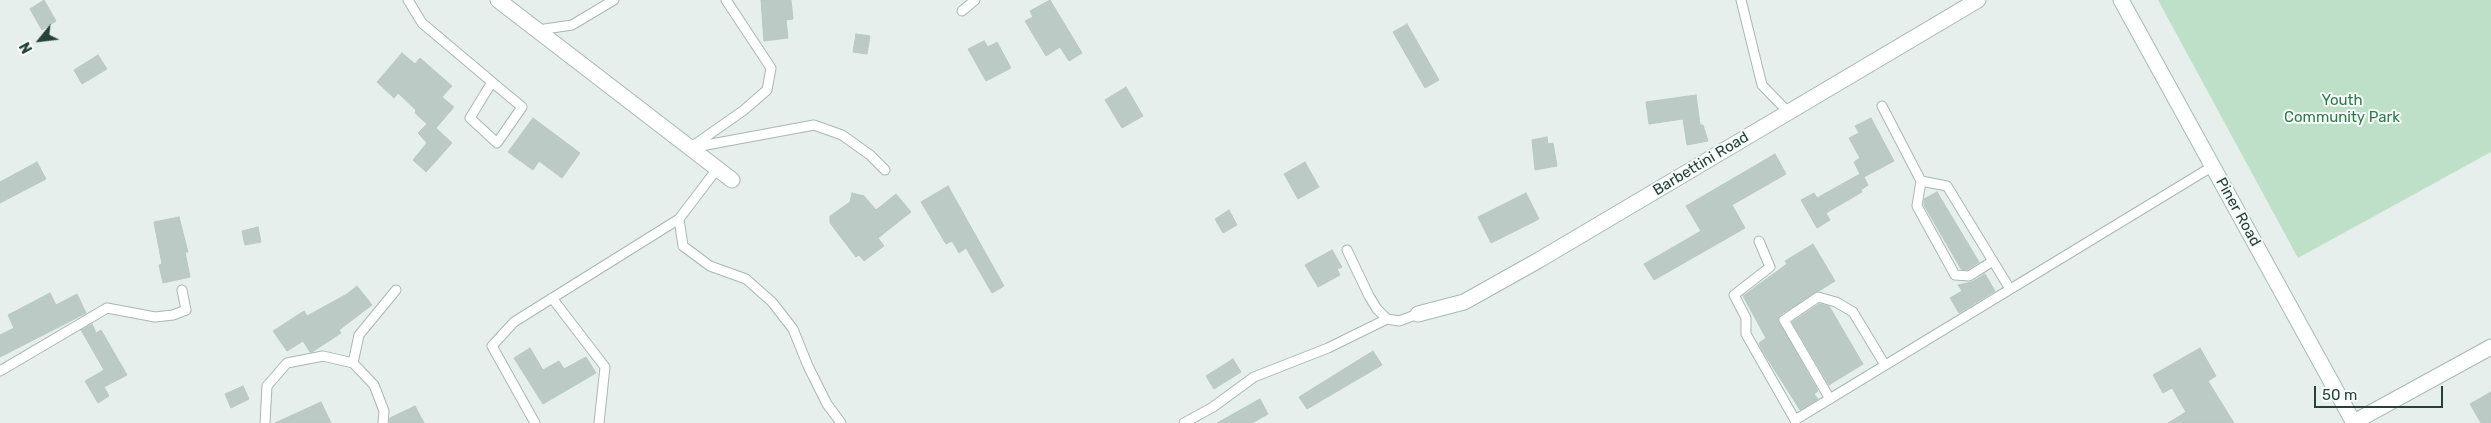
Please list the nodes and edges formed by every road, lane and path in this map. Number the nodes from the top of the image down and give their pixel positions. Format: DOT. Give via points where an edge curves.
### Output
graph roads {
  1 [pos="408,0"];
  2 [pos="498,0"];
  3 [pos="614,0"];
  4 [pos="726,0"];
  5 [pos="975,0"];
  6 [pos="1741,0"];
  7 [pos="1978,0"];
  8 [pos="2121,0"];
  9 [pos="962,11"];
  10 [pos="538,30"];
  11 [pos="492,82"];
  12 [pos="1882,106"];
  13 [pos="1788,112"];
  14 [pos="690,148"];
  15 [pos="2213,166"];
  16 [pos="717,169"];
  17 [pos="885,170"];
  18 [pos="732,180"];
  19 [pos="1920,181"];
  20 [pos="679,219"];
  21 [pos="1759,241"];
  22 [pos="1347,250"];
  23 [pos="1993,261"];
  24 [pos="2010,289"];
  25 [pos="182,290"];
  26 [pos="396,290"];
  27 [pos="552,298"];
  28 [pos="1418,314"];
  29 [pos="1387,319"];
  30 [pos="2491,347"];
  31 [pos="353,363"];
  32 [pos="1885,365"];
  33 [pos="0,371"];
  34 [pos="1830,399"];
  35 [pos="265,423"];
  36 [pos="383,423"];
  37 [pos="535,423"];
  38 [pos="599,423"];
  39 [pos="841,423"];
  40 [pos="1184,423"];
  41 [pos="2354,423"];
  1 -- 11 [label="lane" via="422,23"];
  2 -- 10 [label="street"];
  3 -- 10 [label="lane" via="572,25"];
  4 -- 14 [label="lane" via="770,68 767,90"];
  5 -- 9 [label="lane"];
  6 -- 13 [label="lane" via="1762,85"];
  7 -- 13 [label="street, Barbettini Road"];
  8 -- 15 [label="street, Piner Road"];
  10 -- 14 [label="street"];
  11 -- 11 [label="lane" via="522,107 497,143 470,118"];
  12 -- 19 [label="lane"];
  13 -- 28 [label="street, Barbettini Road" via="1464,302"];
  14 -- 16 [label="street"];
  14 -- 17 [label="lane" via="814,125 842,135"];
  15 -- 24 [label="lane"];
  15 -- 41 [label="street, Piner Road"];
  16 -- 18 [label="street"];
  16 -- 20 [label="lane"];
  19 -- 23 [label="lane" via="1948,186"];
  19 -- 23 [label="lane" via="1918,206 1956,275 1969,276"];
  20 -- 27 [label="lane"];
  20 -- 39 [label="lane" via="683,246 710,266 746,279 783,315 794,329 826,404"];
  21 -- 34 [label="lane" via="1770,267 1734,295 1746,318 1746,334 1794,420"];
  22 -- 29 [label="lane" via="1369,296"];
  23 -- 24 [label="lane"];
  24 -- 32 [label="lane"];
  25 -- 33 [label="lane" via="186,310 155,317 107,308"];
  26 -- 31 [label="lane" via="359,335"];
  27 -- 37 [label="lane" via="514,322 492,346"];
  27 -- 38 [label="lane" via="605,367"];
  28 -- 29 [label="lane" via="1399,322"];
  29 -- 40 [label="lane" via="1328,348 1254,378"];
  30 -- 41 [label="street"];
  31 -- 35 [label="lane" via="323,356 287,363 267,386"];
  31 -- 36 [label="lane" via="374,384 384,411"];
  32 -- 34 [label="lane"];
  32 -- 34 [label="lane" via="1853,312 1818,297 1784,320"];
}
